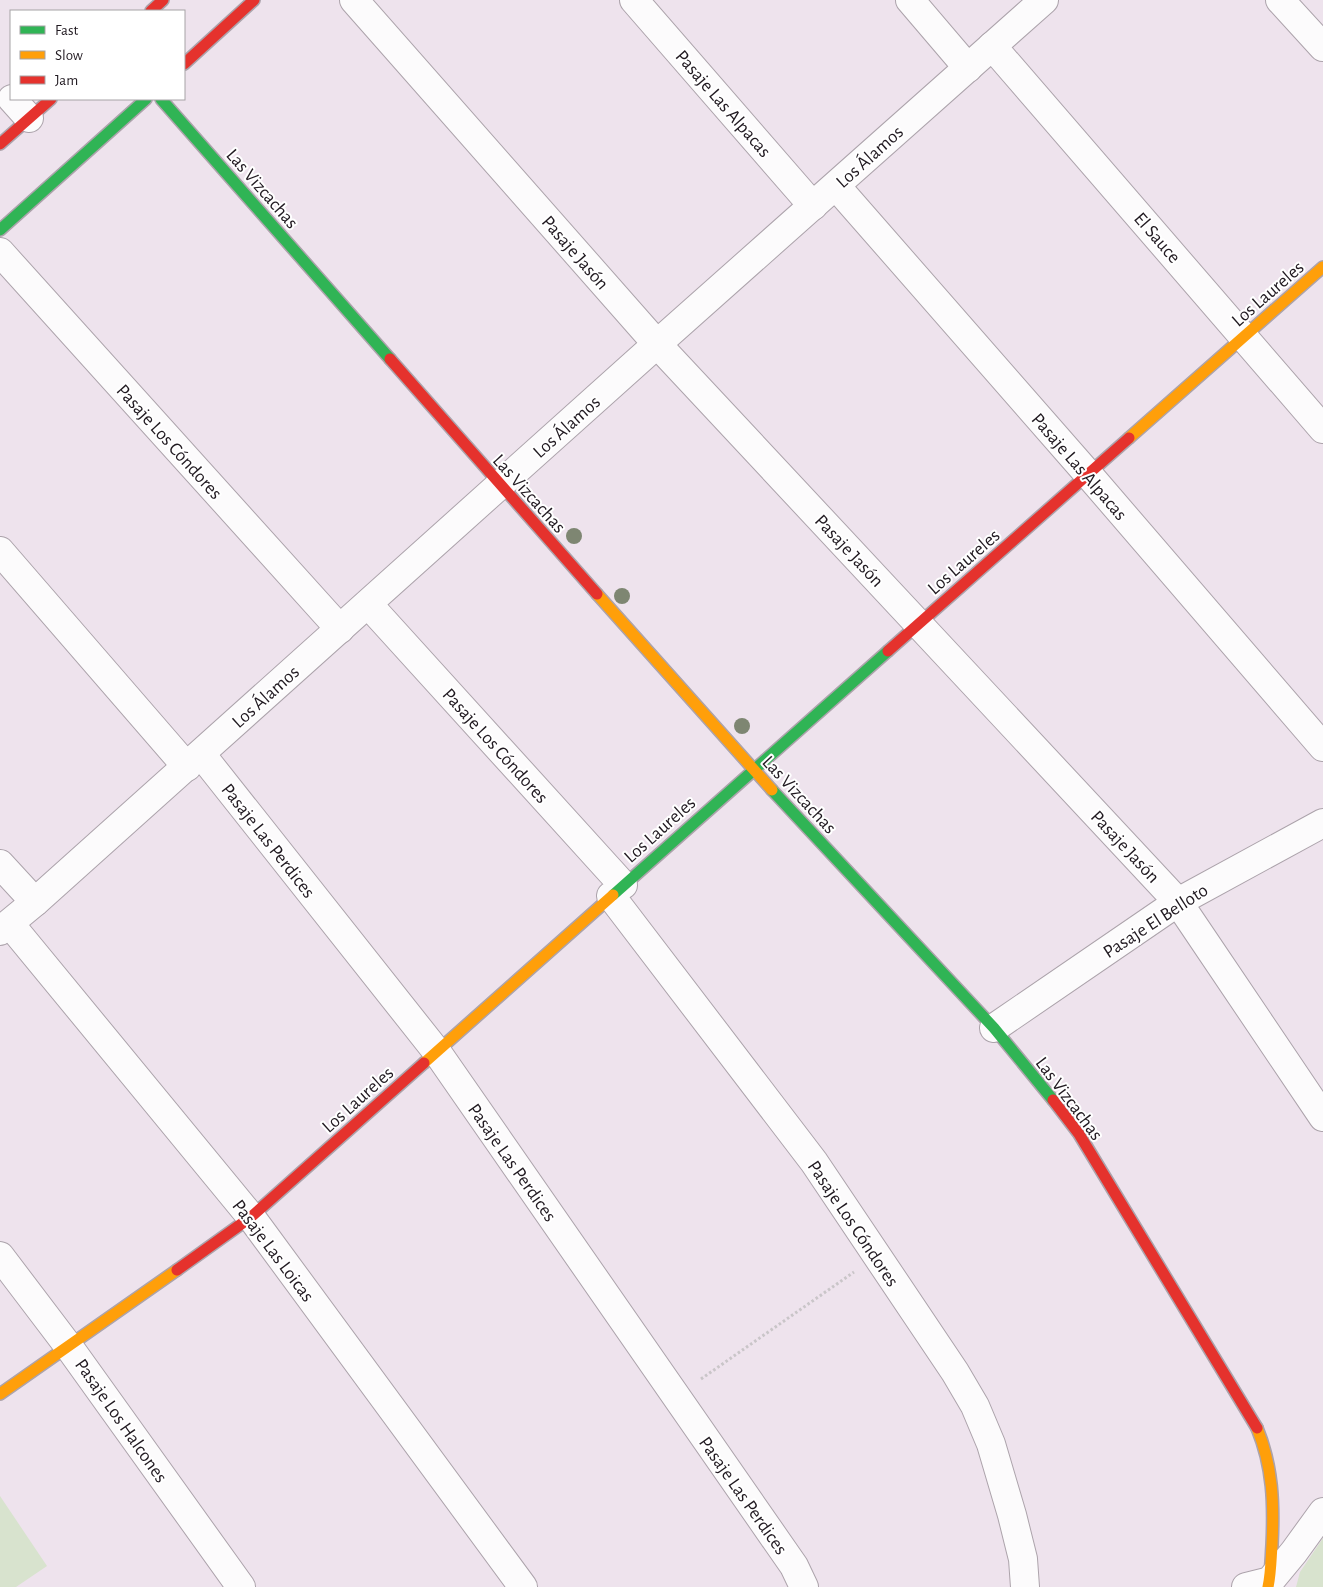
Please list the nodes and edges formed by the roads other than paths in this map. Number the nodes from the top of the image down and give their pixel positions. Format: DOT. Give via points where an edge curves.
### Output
graph roads {
  1 [pos="163,0"];
  2 [pos="254,0"];
  3 [pos="354,0"];
  4 [pos="634,0"];
  5 [pos="910,0"];
  6 [pos="1044,0"];
  7 [pos="1280,0"];
  8 [pos="152,10"];
  9 [pos="992,46"];
  10 [pos="1323,47"];
  11 [pos="185,63"];
  12 [pos="968,68"];
  13 [pos="0,86"];
  14 [pos="10,97"];
  15 [pos="45,100"];
  16 [pos="145,100"];
  17 [pos="162,100"];
  18 [pos="17,105"];
  19 [pos="0,144"];
  20 [pos="836,186"];
  21 [pos="814,206"];
  22 [pos="0,230"];
  23 [pos="0,252"];
  24 [pos="1323,267"];
  25 [pos="1244,337"];
  26 [pos="657,344"];
  27 [pos="1323,429"];
  28 [pos="1088,474"];
  29 [pos="500,485"];
  30 [pos="0,551"];
  31 [pos="368,604"];
  32 [pos="918,623"];
  33 [pos="340,630"];
  34 [pos="1323,747"];
  35 [pos="194,760"];
  36 [pos="753,770"];
  37 [pos="1323,823"];
  38 [pos="0,864"];
  39 [pos="617,890"];
  40 [pos="35,902"];
  41 [pos="1178,902"];
  42 [pos="5,928"];
  43 [pos="994,1028"];
  44 [pos="437,1052"];
  45 [pos="1323,1117"];
  46 [pos="251,1217"];
  47 [pos="0,1256"];
  48 [pos="70,1347"];
  49 [pos="0,1394"];
  50 [pos="1323,1512"];
  51 [pos="1261,1585"];
  52 [pos="240,1587"];
  53 [pos="523,1587"];
  54 [pos="804,1587"];
  55 [pos="1025,1587"];
  1 -- 8 [label="street"];
  2 -- 11 [label="street"];
  3 -- 26 [label="street, Pasaje Jasón"];
  4 -- 21 [label="street, Pasaje Las Alpacas"];
  5 -- 12 [label="street"];
  6 -- 9 [label="street, Los Álamos"];
  7 -- 10 [label="street"];
  9 -- 12 [label="street, Los Álamos"];
  9 -- 25 [label="street, El Sauce"];
  12 -- 20 [label="street, Los Álamos"];
  13 -- 14 [label="street"];
  15 -- 18 [label="street"];
  16 -- 22 [label="street"];
  17 -- 29 [label="street, Las Vizcachas"];
  18 -- 19 [label="street"];
  20 -- 21 [label="street, Los Álamos"];
  20 -- 28 [label="street, Pasaje Las Alpacas"];
  21 -- 26 [label="street, Los Álamos"];
  23 -- 33 [label="street, Pasaje Los Cóndores"];
  24 -- 25 [label="street, Los Laureles"];
  25 -- 27 [label="street, El Sauce"];
  25 -- 28 [label="street, Los Laureles"];
  26 -- 29 [label="street, Los Álamos"];
  26 -- 32 [label="street, Pasaje Jasón"];
  28 -- 32 [label="street, Los Laureles"];
  28 -- 34 [label="street, Pasaje Las Alpacas"];
  29 -- 31 [label="street, Los Álamos"];
  29 -- 36 [label="street, Las Vizcachas"];
  30 -- 35 [label="street, Pasaje Las Perdices"];
  31 -- 33 [label="street, Los Álamos"];
  31 -- 39 [label="street, Pasaje Los Cóndores"];
  32 -- 36 [label="street, Los Laureles"];
  32 -- 41 [label="street, Pasaje Jasón"];
  33 -- 35 [label="street, Los Álamos"];
  35 -- 40 [label="street, Los Álamos"];
  35 -- 44 [label="street, Pasaje Las Perdices"];
  36 -- 39 [label="street, Los Laureles"];
  36 -- 43 [label="street, Las Vizcachas"];
  37 -- 41 [label="street, Pasaje El Belloto"];
  38 -- 40 [label="street"];
  39 -- 44 [label="street, Los Laureles"];
  39 -- 55 [label="street, Pasaje Los Cóndores" via="814,1162 975,1406 991,1444 1012,1515 1023,1558"];
  40 -- 42 [label="street, Los Álamos"];
  41 -- 43 [label="street, Pasaje El Belloto"];
  41 -- 45 [label="street, Pasaje Jasón"];
  42 -- 46 [label="street, Pasaje Las Loicas"];
  43 -- 51 [label="street, Las Vizcachas" via="1078,1134 1257,1429 1267,1453 1274,1498"];
  44 -- 46 [label="street, Los Laureles"];
  44 -- 54 [label="street, Pasaje Las Perdices" via="794,1566"];
  46 -- 48 [label="street, Los Laureles"];
  46 -- 53 [label="street, Pasaje Las Loicas"];
  47 -- 48 [label="street, Pasaje Los Halcones"];
  48 -- 49 [label="street, Los Laureles"];
  48 -- 52 [label="street, Pasaje Los Halcones"];
  50 -- 51 [label="street" via="1294,1552"];
}
